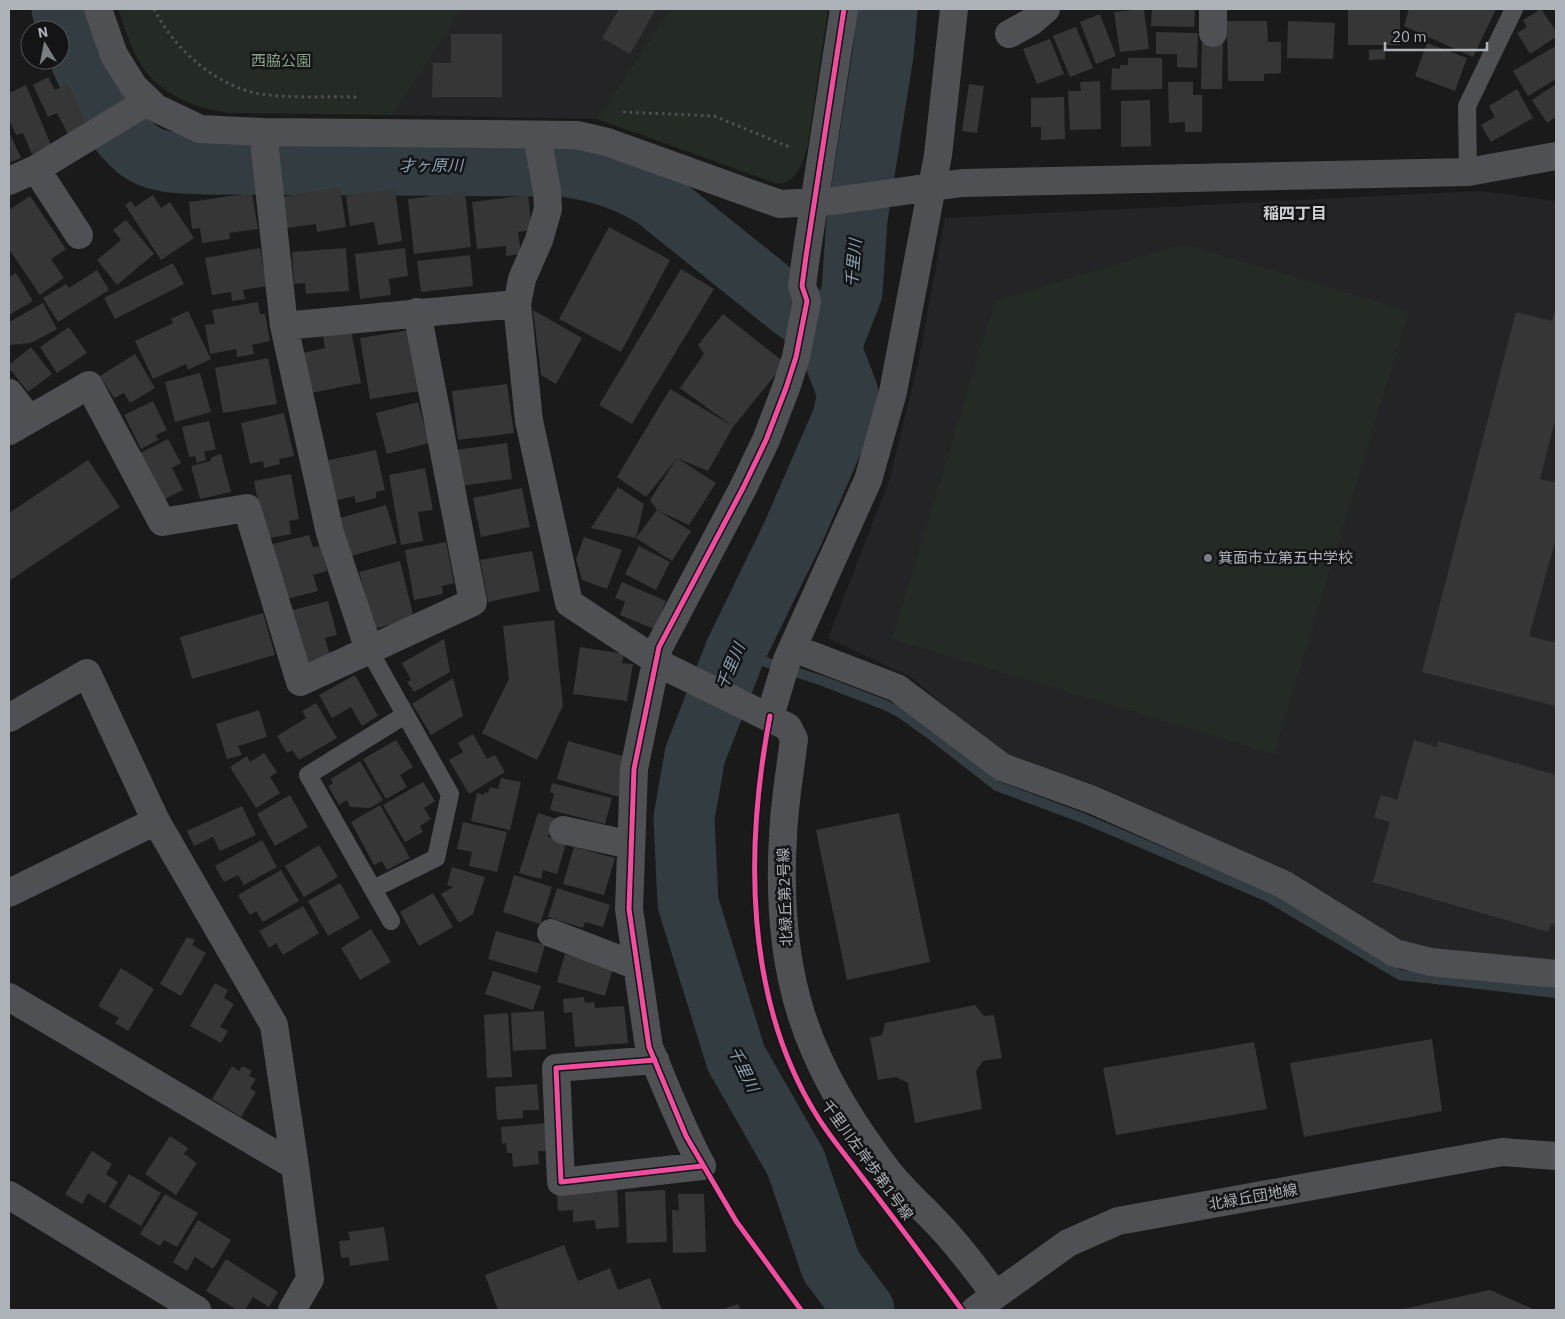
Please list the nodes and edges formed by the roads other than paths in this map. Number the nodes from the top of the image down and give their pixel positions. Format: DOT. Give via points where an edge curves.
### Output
graph roads {
  1 [pos="98,9"];
  2 [pos="844,9"];
  3 [pos="954,9"];
  4 [pos="1046,9"];
  5 [pos="1514,9"];
  6 [pos="1009,34"];
  7 [pos="148,101"];
  8 [pos="263,132"];
  9 [pos="541,156"];
  10 [pos="1556,156"];
  11 [pos="36,169"];
  12 [pos="1468,172"];
  13 [pos="9,181"];
  14 [pos="925,188"];
  15 [pos="824,202"];
  16 [pos="79,235"];
  17 [pos="517,304"];
  18 [pos="417,312"];
  19 [pos="284,326"];
  20 [pos="9,393"];
  21 [pos="19,425"];
  22 [pos="369,650"];
  23 [pos="788,660"];
  24 [pos="662,664"];
  25 [pos="405,715"];
  26 [pos="770,716"];
  27 [pos="9,718"];
  28 [pos="156,821"];
  29 [pos="563,830"];
  30 [pos="631,845"];
  31 [pos="373,890"];
  32 [pos="9,893"];
  33 [pos="391,921"];
  34 [pos="552,933"];
  35 [pos="637,966"];
  36 [pos="1556,974"];
  37 [pos="9,997"];
  38 [pos="655,1060"];
  39 [pos="1556,1156"];
  40 [pos="295,1166"];
  41 [pos="9,1195"];
  42 [pos="985,1302"];
  43 [pos="197,1310"];
  44 [pos="292,1310"];
  1 -- 7 [label="street" via="122,71"];
  2 -- 15 [label="street" via="821,159"];
  3 -- 14 [label="street" via="938,155"];
  4 -- 6 [label="street"];
  5 -- 12 [label="lane" via="1467,106"];
  7 -- 8 [label="street" via="176,119 200,129"];
  7 -- 11 [label="street"];
  8 -- 9 [label="street"];
  8 -- 19 [label="street"];
  9 -- 15 [label="street" via="595,138 780,204"];
  9 -- 17 [label="street, 北緑丘第2号線" via="548,209 522,279"];
  10 -- 12 [label="street"];
  11 -- 13 [label="street"];
  11 -- 16 [label="street"];
  12 -- 14 [label="street" via="962,183"];
  14 -- 15 [label="street"];
  14 -- 23 [label="street" via="893,392 868,480"];
  15 -- 24 [label="street" via="802,286 807,301 786,388 766,440 660,647"];
  17 -- 18 [label="street"];
  17 -- 24 [label="street, 北緑丘第2号線" via="530,421 569,603"];
  18 -- 19 [label="street"];
  18 -- 22 [label="street" via="472,602"];
  19 -- 22 [label="street" via="330,533"];
  20 -- 21 [label="street"];
  21 -- 22 [label="street" via="88,385 162,522 247,508 300,682"];
  22 -- 25 [label="lane"];
  23 -- 26 [label="street"];
  23 -- 36 [label="street" via="897,688 1002,767 1093,800 1283,884 1395,953 1431,962"];
  24 -- 26 [label="street, 北緑丘第2号線"];
  24 -- 30 [label="street" via="634,769"];
  25 -- 31 [label="lane" via="450,794 436,858"];
  25 -- 31 [label="lane" via="308,775"];
  26 -- 42 [label="street, 北緑丘第2号線" via="788,727 794,739 782,837 782,916 788,969 799,1011 824,1074 854,1124 890,1173 949,1236"];
  27 -- 28 [label="street" via="87,673"];
  28 -- 32 [label="street"];
  28 -- 40 [label="street" via="274,1025"];
  29 -- 30 [label="street"];
  30 -- 35 [label="street" via="629,909"];
  31 -- 33 [label="lane"];
  34 -- 35 [label="street"];
  35 -- 38 [label="street" via="649,1047"];
  37 -- 40 [label="street"];
  38 -- 38 [label="street" via="556,1068 561,1182 702,1166"];
  39 -- 42 [label="street, 北緑丘団地線" via="1502,1152 1118,1221 1068,1243"];
  40 -- 44 [label="street" via="310,1278"];
  41 -- 43 [label="street"];
}
